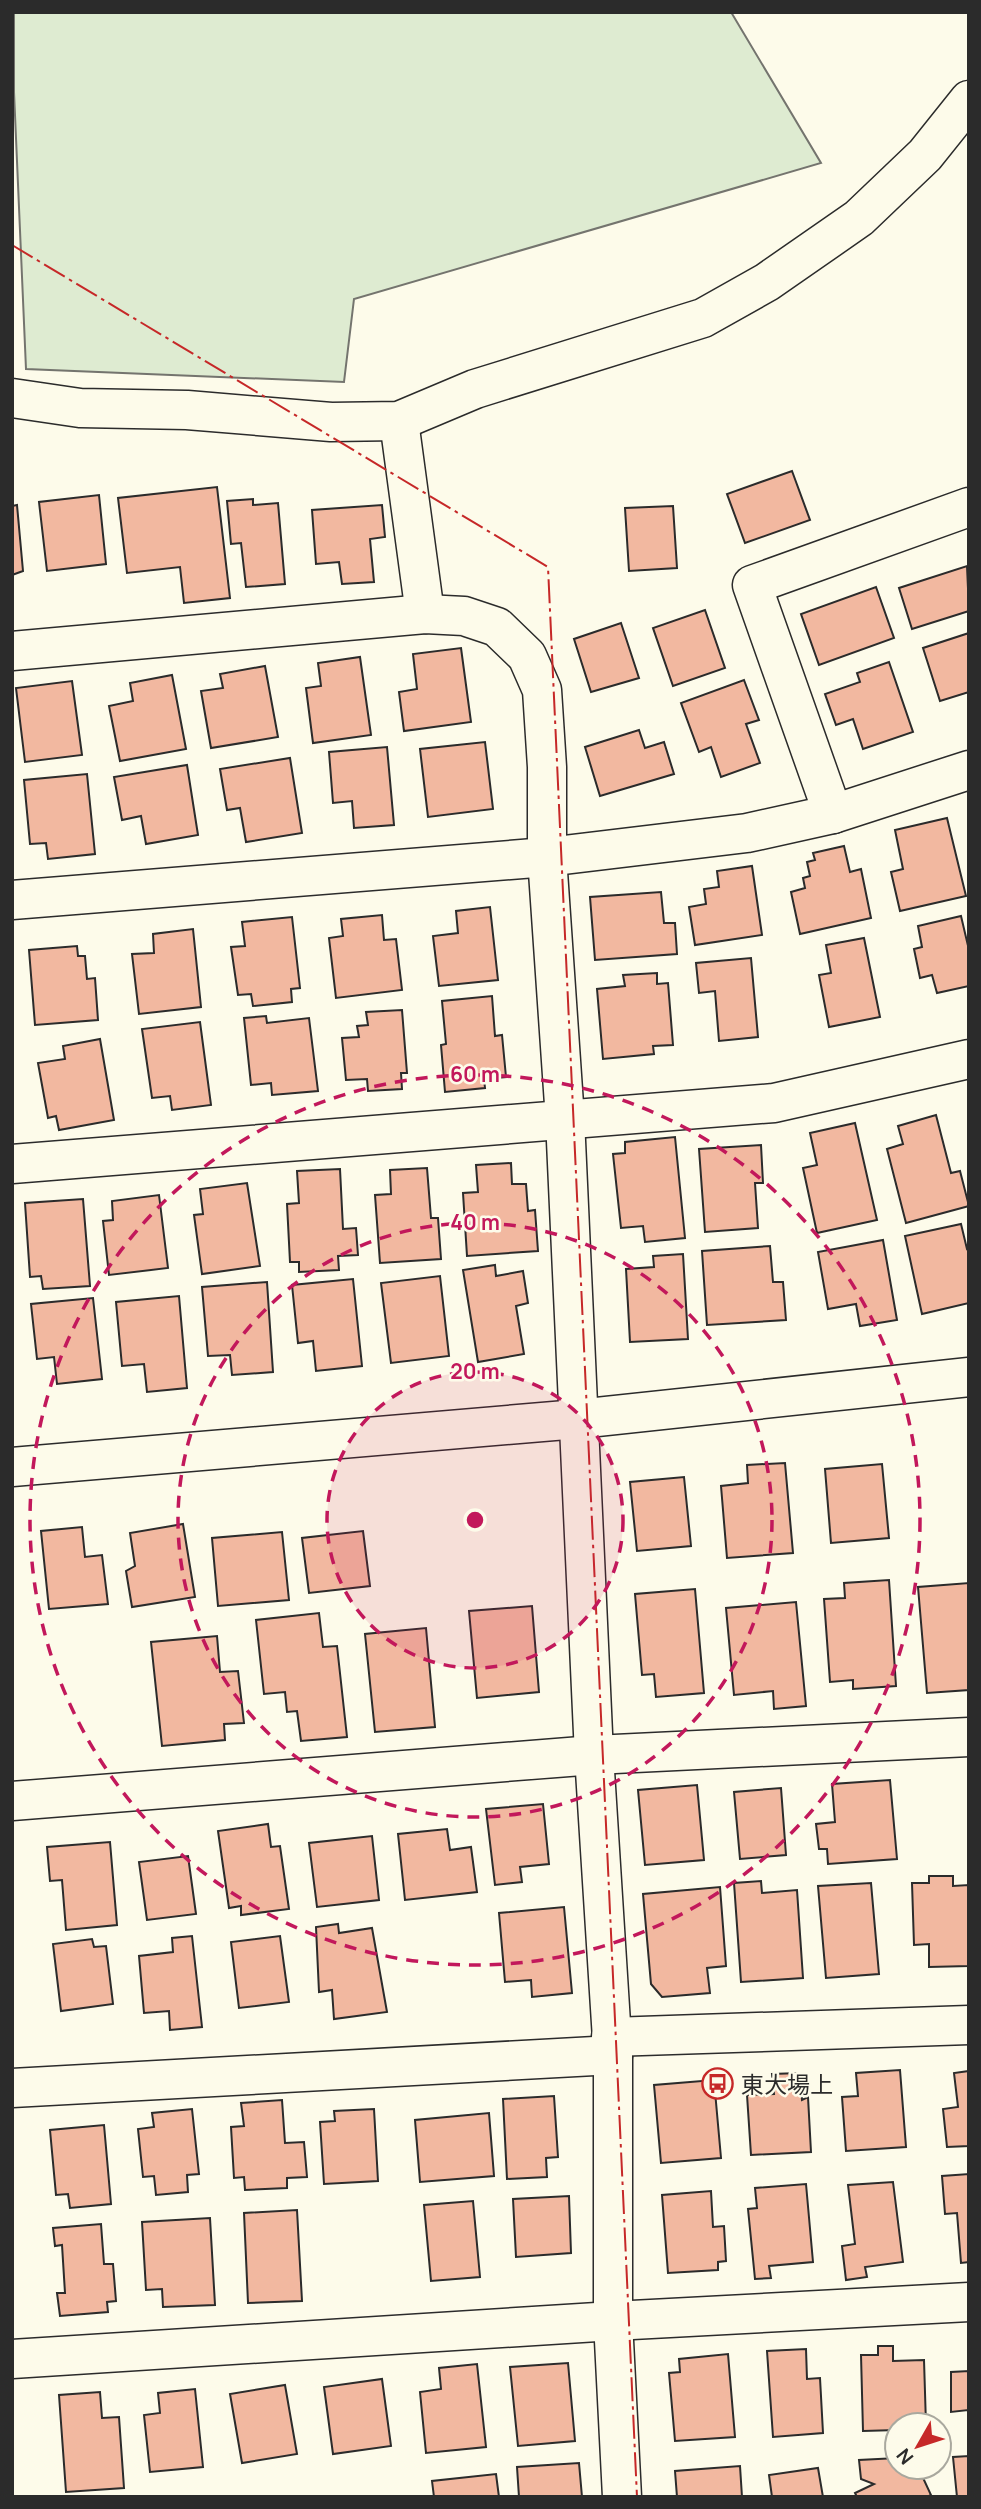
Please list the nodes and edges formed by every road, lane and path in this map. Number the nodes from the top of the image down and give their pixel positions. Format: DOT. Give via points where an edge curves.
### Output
graph roads {
  1 [pos="969,100"];
  2 [pos="12,398"];
  3 [pos="399,421"];
  4 [pos="969,507"];
  5 [pos="425,614"];
  6 [pos="12,651"];
  7 [pos="969,770"];
  8 [pos="833,814"];
  9 [pos="547,857"];
  10 [pos="12,900"];
  11 [pos="969,1059"];
  12 [pos="565,1119"];
  13 [pos="12,1164"];
  14 [pos="969,1377"];
  15 [pos="578,1419"];
  16 [pos="12,1467"];
  17 [pos="969,1737"];
  18 [pos="594,1755"];
  19 [pos="12,1801"];
  20 [pos="969,2025"];
  21 [pos="612,2046"];
  22 [pos="12,2088"];
  23 [pos="969,2302"];
  24 [pos="613,2320"];
  25 [pos="12,2359"];
  26 [pos="622,2497"];
  1 -- 3 [label="street" via="925,155 859,218 767,282 703,318 475,389"];
  2 -- 3 [label="street" via="80,408 187,410 331,422"];
  3 -- 5 [label="street"];
  4 -- 8 [label="street" via="752,585"];
  5 -- 6 [label="street"];
  5 -- 9 [label="street" via="464,616 497,627 527,656 542,690"];
  7 -- 8 [label="street"];
  8 -- 9 [label="street" via="747,832"];
  9 -- 10 [label="street"];
  9 -- 12 [label="street"];
  11 -- 12 [label="street" via="774,1103"];
  12 -- 13 [label="street"];
  12 -- 15 [label="street"];
  14 -- 15 [label="street"];
  15 -- 16 [label="street"];
  15 -- 18 [label="street"];
  17 -- 18 [label="street"];
  18 -- 19 [label="street"];
  18 -- 21 [label="street"];
  20 -- 21 [label="street"];
  21 -- 22 [label="street"];
  21 -- 24 [label="street"];
  23 -- 24 [label="street"];
  24 -- 25 [label="street"];
  24 -- 26 [label="street"];
}
